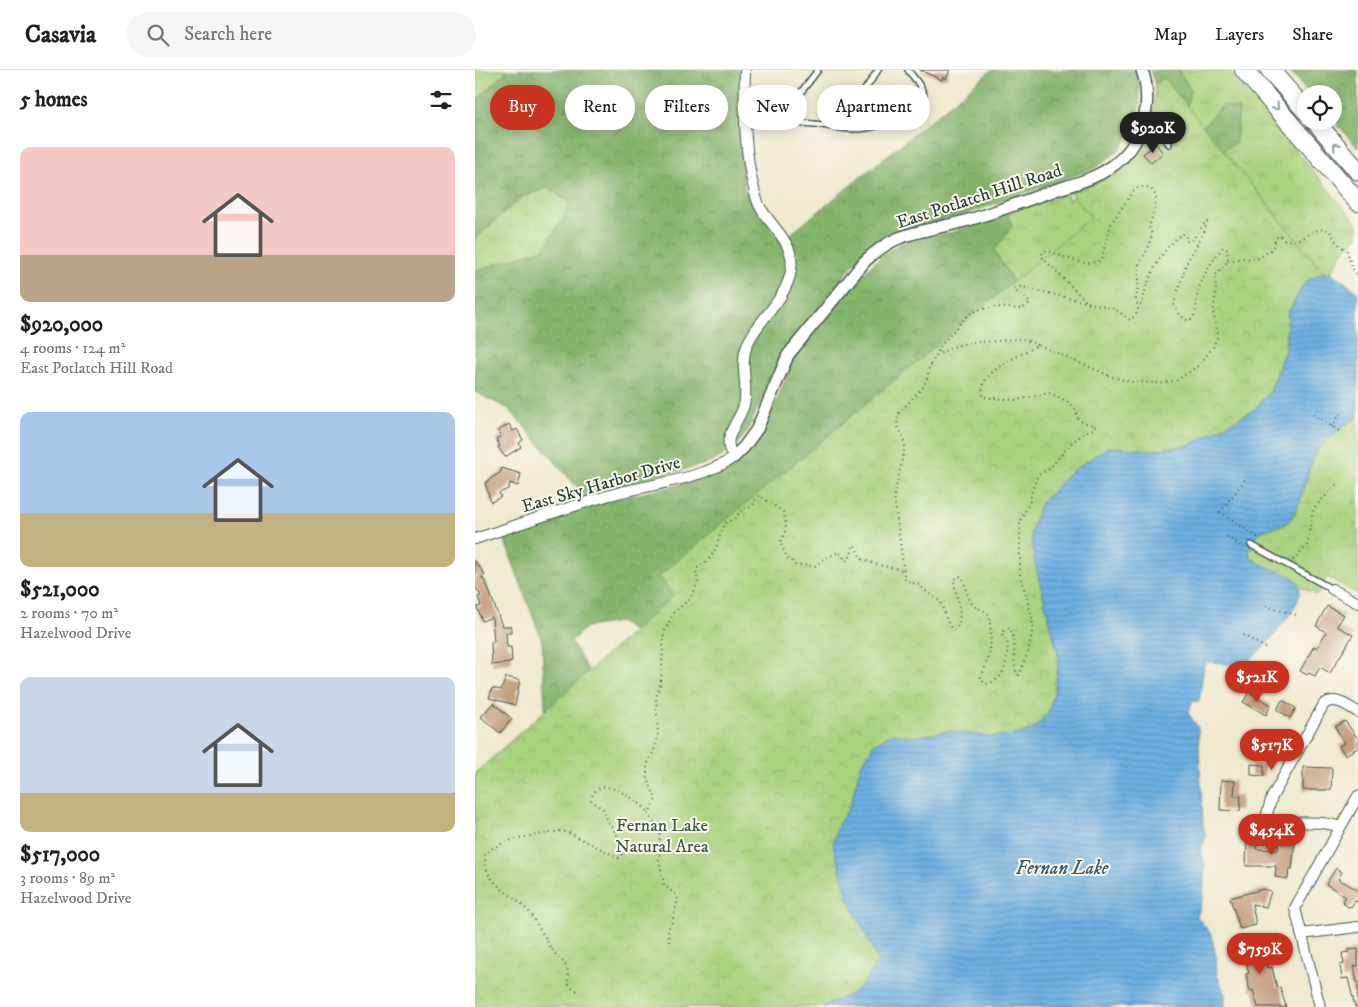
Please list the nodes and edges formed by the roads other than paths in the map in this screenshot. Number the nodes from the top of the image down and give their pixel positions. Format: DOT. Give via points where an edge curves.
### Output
graph roads {
  1 [pos="745,70"];
  2 [pos="817,70"];
  3 [pos="879,70"];
  4 [pos="908,70"];
  5 [pos="1142,70"];
  6 [pos="1244,70"];
  7 [pos="1271,70"];
  8 [pos="745,85"];
  9 [pos="806,85"];
  10 [pos="868,85"];
  11 [pos="918,85"];
  12 [pos="1297,100"];
  13 [pos="1144,120"];
  14 [pos="745,130"];
  15 [pos="1323,130"];
  16 [pos="1169,144"];
  17 [pos="1358,171"];
  18 [pos="1358,202"];
  19 [pos="734,457"];
  20 [pos="475,539"];
  21 [pos="1251,545"];
  22 [pos="1332,589"];
  23 [pos="1358,603"];
  24 [pos="1358,712"];
  25 [pos="1358,796"];
  26 [pos="1340,827"];
  27 [pos="1358,927"];
  28 [pos="1301,934"];
  29 [pos="1320,1007"];
  1 -- 8 [label="street"];
  2 -- 9 [label="lane"];
  3 -- 10 [label="lane"];
  4 -- 11 [label="lane"];
  5 -- 13 [label="street, East Potlatch Hill Road" via="1147,95"];
  6 -- 18 [label="highway, one-way"];
  7 -- 12 [label="highway"];
  13 -- 16 [label="lane" via="1157,128"];
  13 -- 19 [label="street, East Potlatch Hill Road" via="1127,152 1100,174 976,217 898,238 875,252 788,355 757,429"];
  14 -- 19 [label="street" via="757,200 788,246 791,270 782,294 744,354 744,404 728,444"];
  17 -- 15 [label="highway, one-way"];
  19 -- 20 [label="street, East Sky Harbor Drive" via="704,472 603,497"];
  21 -- 22 [label="lane"];
  22 -- 23 [label="street"];
  24 -- 26 [label="street" via="1334,700 1324,704 1272,797 1267,814 1267,820 1276,822 1324,822"];
  25 -- 26 [label="street"];
  26 -- 28 [label="street" via="1295,908"];
  27 -- 28 [label="street"];
  28 -- 29 [label="street"];
}
